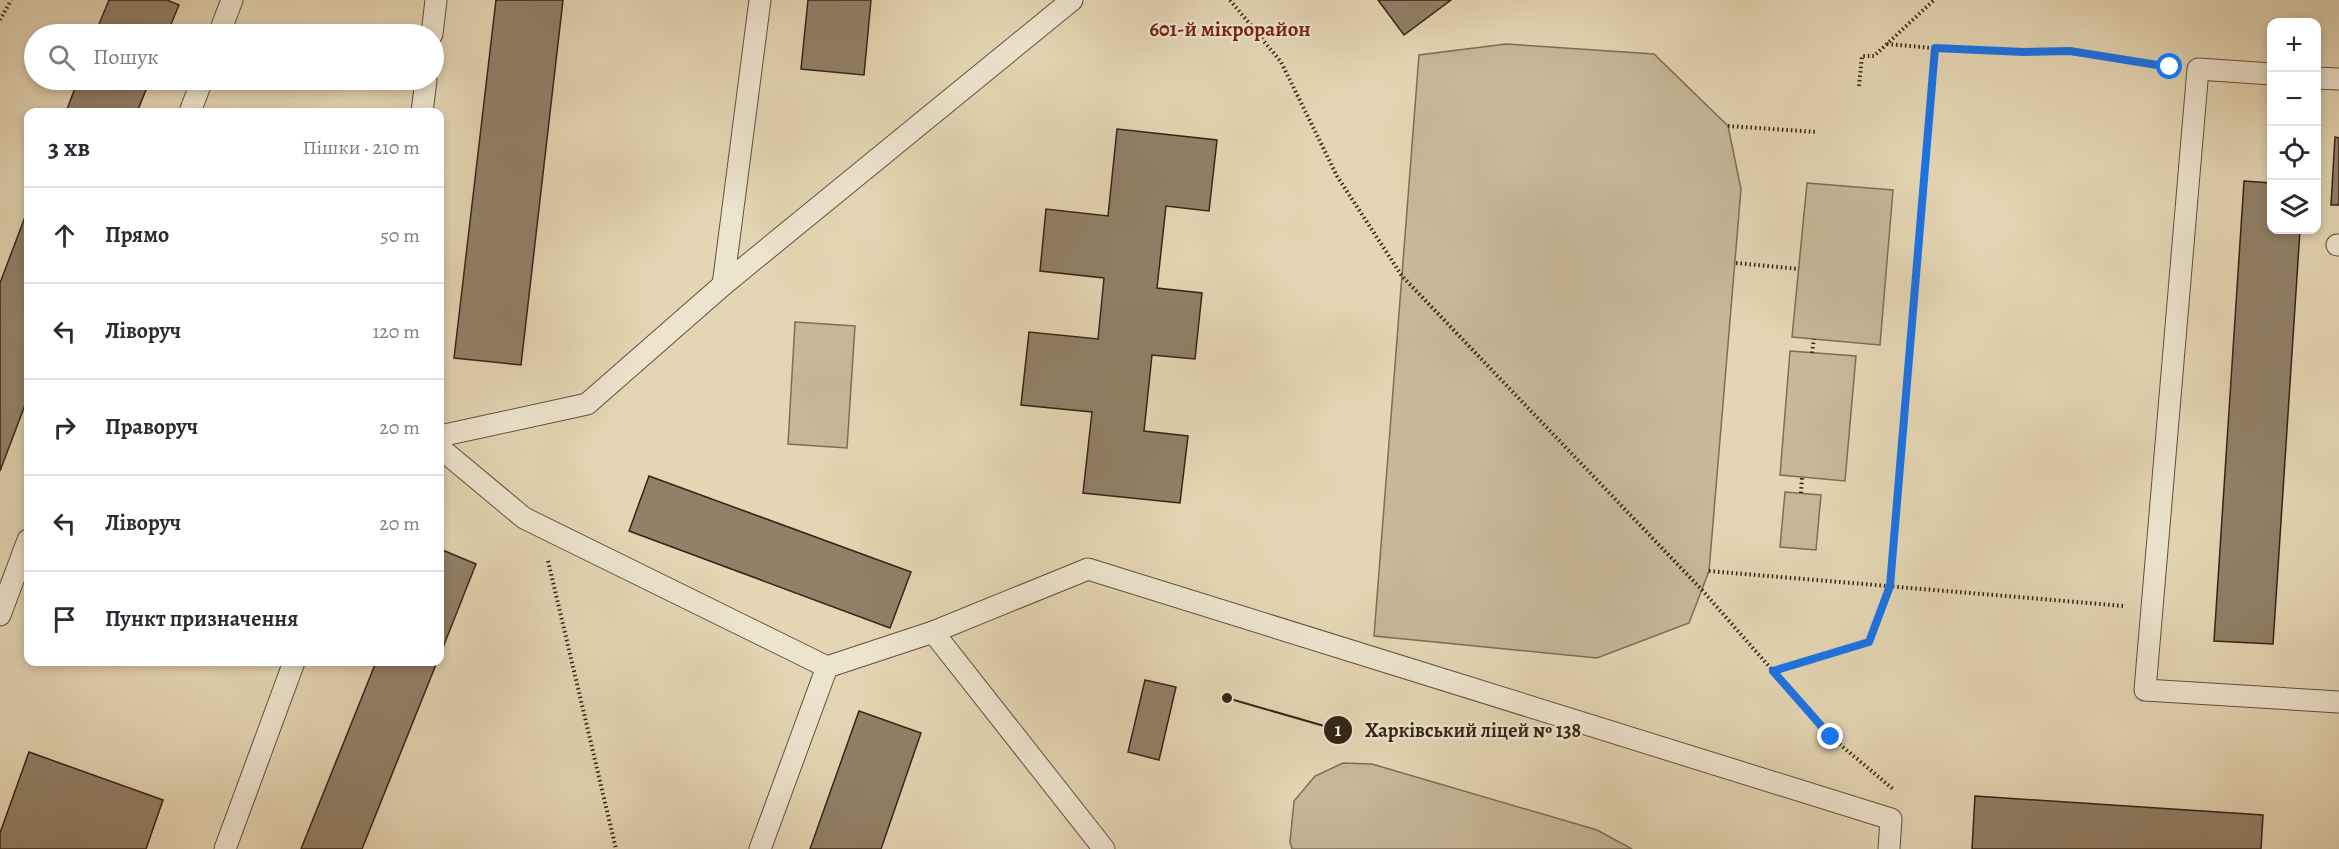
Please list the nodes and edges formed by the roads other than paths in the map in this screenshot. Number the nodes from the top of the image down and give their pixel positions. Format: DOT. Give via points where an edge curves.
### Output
graph roads {
  1 [pos="232,0"];
  2 [pos="436,0"];
  3 [pos="760,0"];
  4 [pos="1072,0"];
  5 [pos="223,24"];
  6 [pos="433,24"];
  7 [pos="2267,74"];
  8 [pos="2321,78"];
  9 [pos="2339,79"];
  10 [pos="198,90"];
  11 [pos="425,90"];
  12 [pos="192,108"];
  13 [pos="422,108"];
  14 [pos="723,285"];
  15 [pos="444,435"];
  16 [pos="444,450"];
  17 [pos="24,551"];
  18 [pos="0,615"];
  19 [pos="933,632"];
  20 [pos="293,666"];
  21 [pos="827,667"];
  22 [pos="2339,702"];
  23 [pos="225,849"];
  24 [pos="760,849"];
  25 [pos="1104,849"];
  26 [pos="1889,849"];
  1 -- 5 [label="lane"];
  2 -- 6 [label="lane"];
  3 -- 14 [label="lane"];
  4 -- 14 [label="lane"];
  7 -- 22 [label="lane" via="2198,69 2145,690"];
  8 -- 9 [label="lane"];
  10 -- 12 [label="lane"];
  11 -- 13 [label="lane"];
  14 -- 15 [label="lane" via="586,404"];
  16 -- 21 [label="lane" via="524,518"];
  17 -- 18 [label="lane"];
  19 -- 21 [label="lane"];
  19 -- 25 [label="lane"];
  19 -- 26 [label="lane" via="1088,569 1891,819"];
  20 -- 23 [label="lane"];
  21 -- 24 [label="lane"];
}
